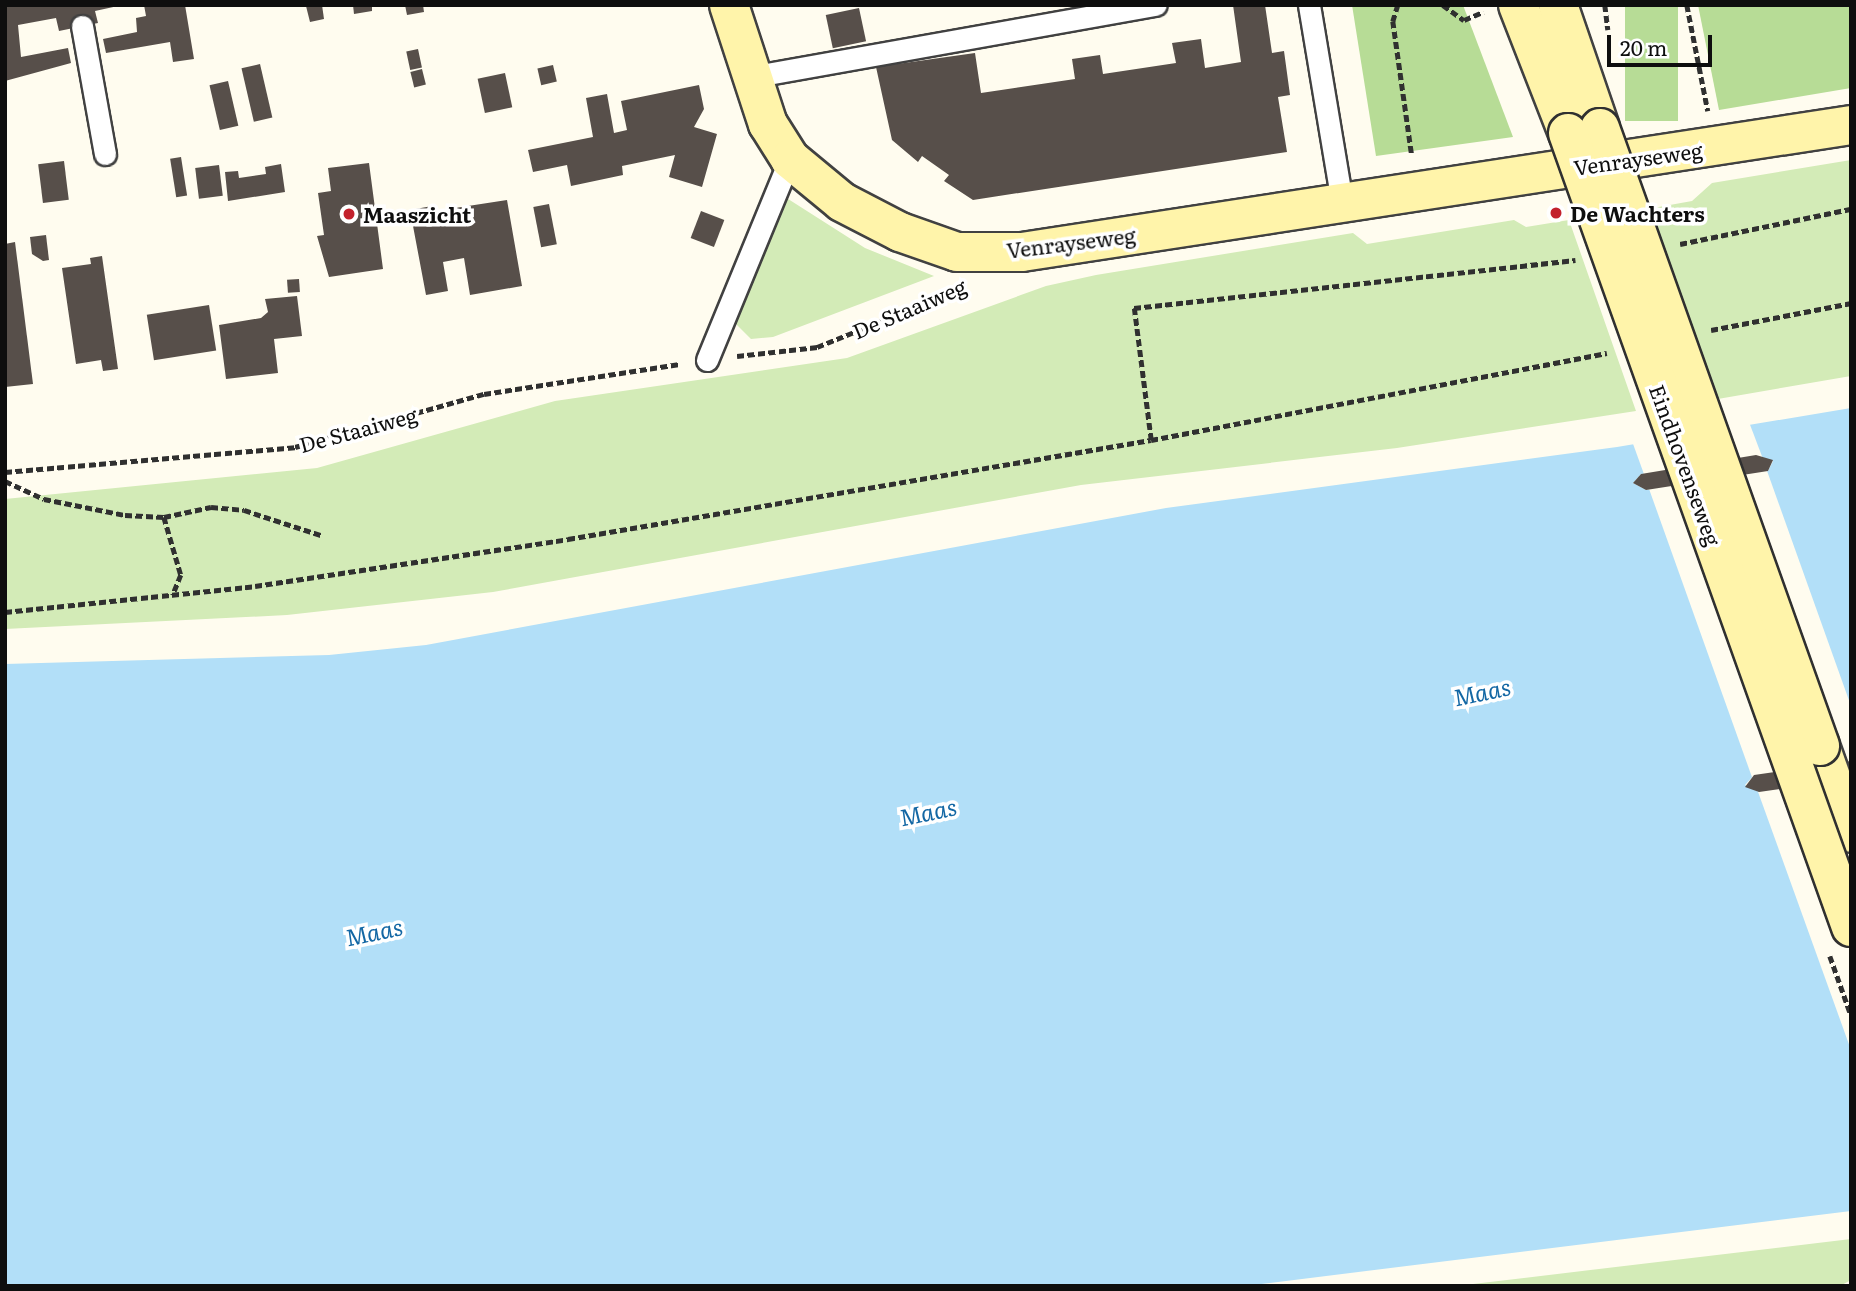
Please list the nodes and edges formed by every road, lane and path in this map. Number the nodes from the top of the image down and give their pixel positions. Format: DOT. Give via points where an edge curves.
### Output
graph roads {
  1 [pos="729,5"];
  2 [pos="1156,5"];
  3 [pos="1309,5"];
  4 [pos="1398,5"];
  5 [pos="1443,5"];
  6 [pos="1559,5"];
  7 [pos="1687,5"];
  8 [pos="1501,8"];
  9 [pos="1051,15"];
  10 [pos="82,26"];
  11 [pos="750,77"];
  12 [pos="1851,125"];
  13 [pos="1584,131"];
  14 [pos="1715,147"];
  15 [pos="105,154"];
  16 [pos="790,159"];
  17 [pos="1417,191"];
  18 [pos="1342,202"];
  19 [pos="1851,209"];
  20 [pos="1675,245"];
  21 [pos="1580,260"];
  22 [pos="968,285"];
  23 [pos="1851,303"];
  24 [pos="1706,331"];
  25 [pos="1613,351"];
  26 [pos="708,360"];
  27 [pos="1151,440"];
  28 [pos="5,472"];
  29 [pos="5,481"];
  30 [pos="164,517"];
  31 [pos="321,535"];
  32 [pos="173,595"];
  33 [pos="5,612"];
  34 [pos="1851,833"];
  35 [pos="1851,927"];
  1 -- 11 [label="main road, Venrayseweg"];
  2 -- 9 [label="lane"];
  3 -- 18 [label="lane"];
  4 -- 17 [label="path" via="1393,21"];
  5 -- 8 [label="path" via="1464,20"];
  6 -- 13 [label="main road, Eindhovenseweg"];
  7 -- 14 [label="path"];
  8 -- 13 [label="main road, Eindhovenseweg"];
  9 -- 11 [label="lane"];
  10 -- 15 [label="lane"];
  11 -- 16 [label="main road, Venrayseweg" via="768,124"];
  12 -- 14 [label="main road, Venrayseweg"];
  13 -- 34 [label="main road, Eindhovenseweg, bridge"];
  13 -- 35 [label="main road, Eindhovenseweg, bridge"];
  14 -- 17 [label="main road, Venrayseweg"];
  16 -- 18 [label="main road, Venrayseweg" via="842,202 900,232 957,252 1022,252"];
  16 -- 26 [label="lane"];
  17 -- 18 [label="main road, Venrayseweg"];
  19 -- 20 [label="path"];
  21 -- 27 [label="path" via="1135,308"];
  22 -- 26 [label="path, De Staaiweg" via="817,347"];
  23 -- 24 [label="path"];
  25 -- 27 [label="path"];
  26 -- 28 [label="path, De Staaiweg" via="484,394 295,447"];
  27 -- 32 [label="path" via="568,539"];
  29 -- 30 [label="path" via="44,499"];
  30 -- 31 [label="path" via="211,507 244,510"];
  30 -- 32 [label="path" via="181,575"];
  32 -- 33 [label="path"];
}
